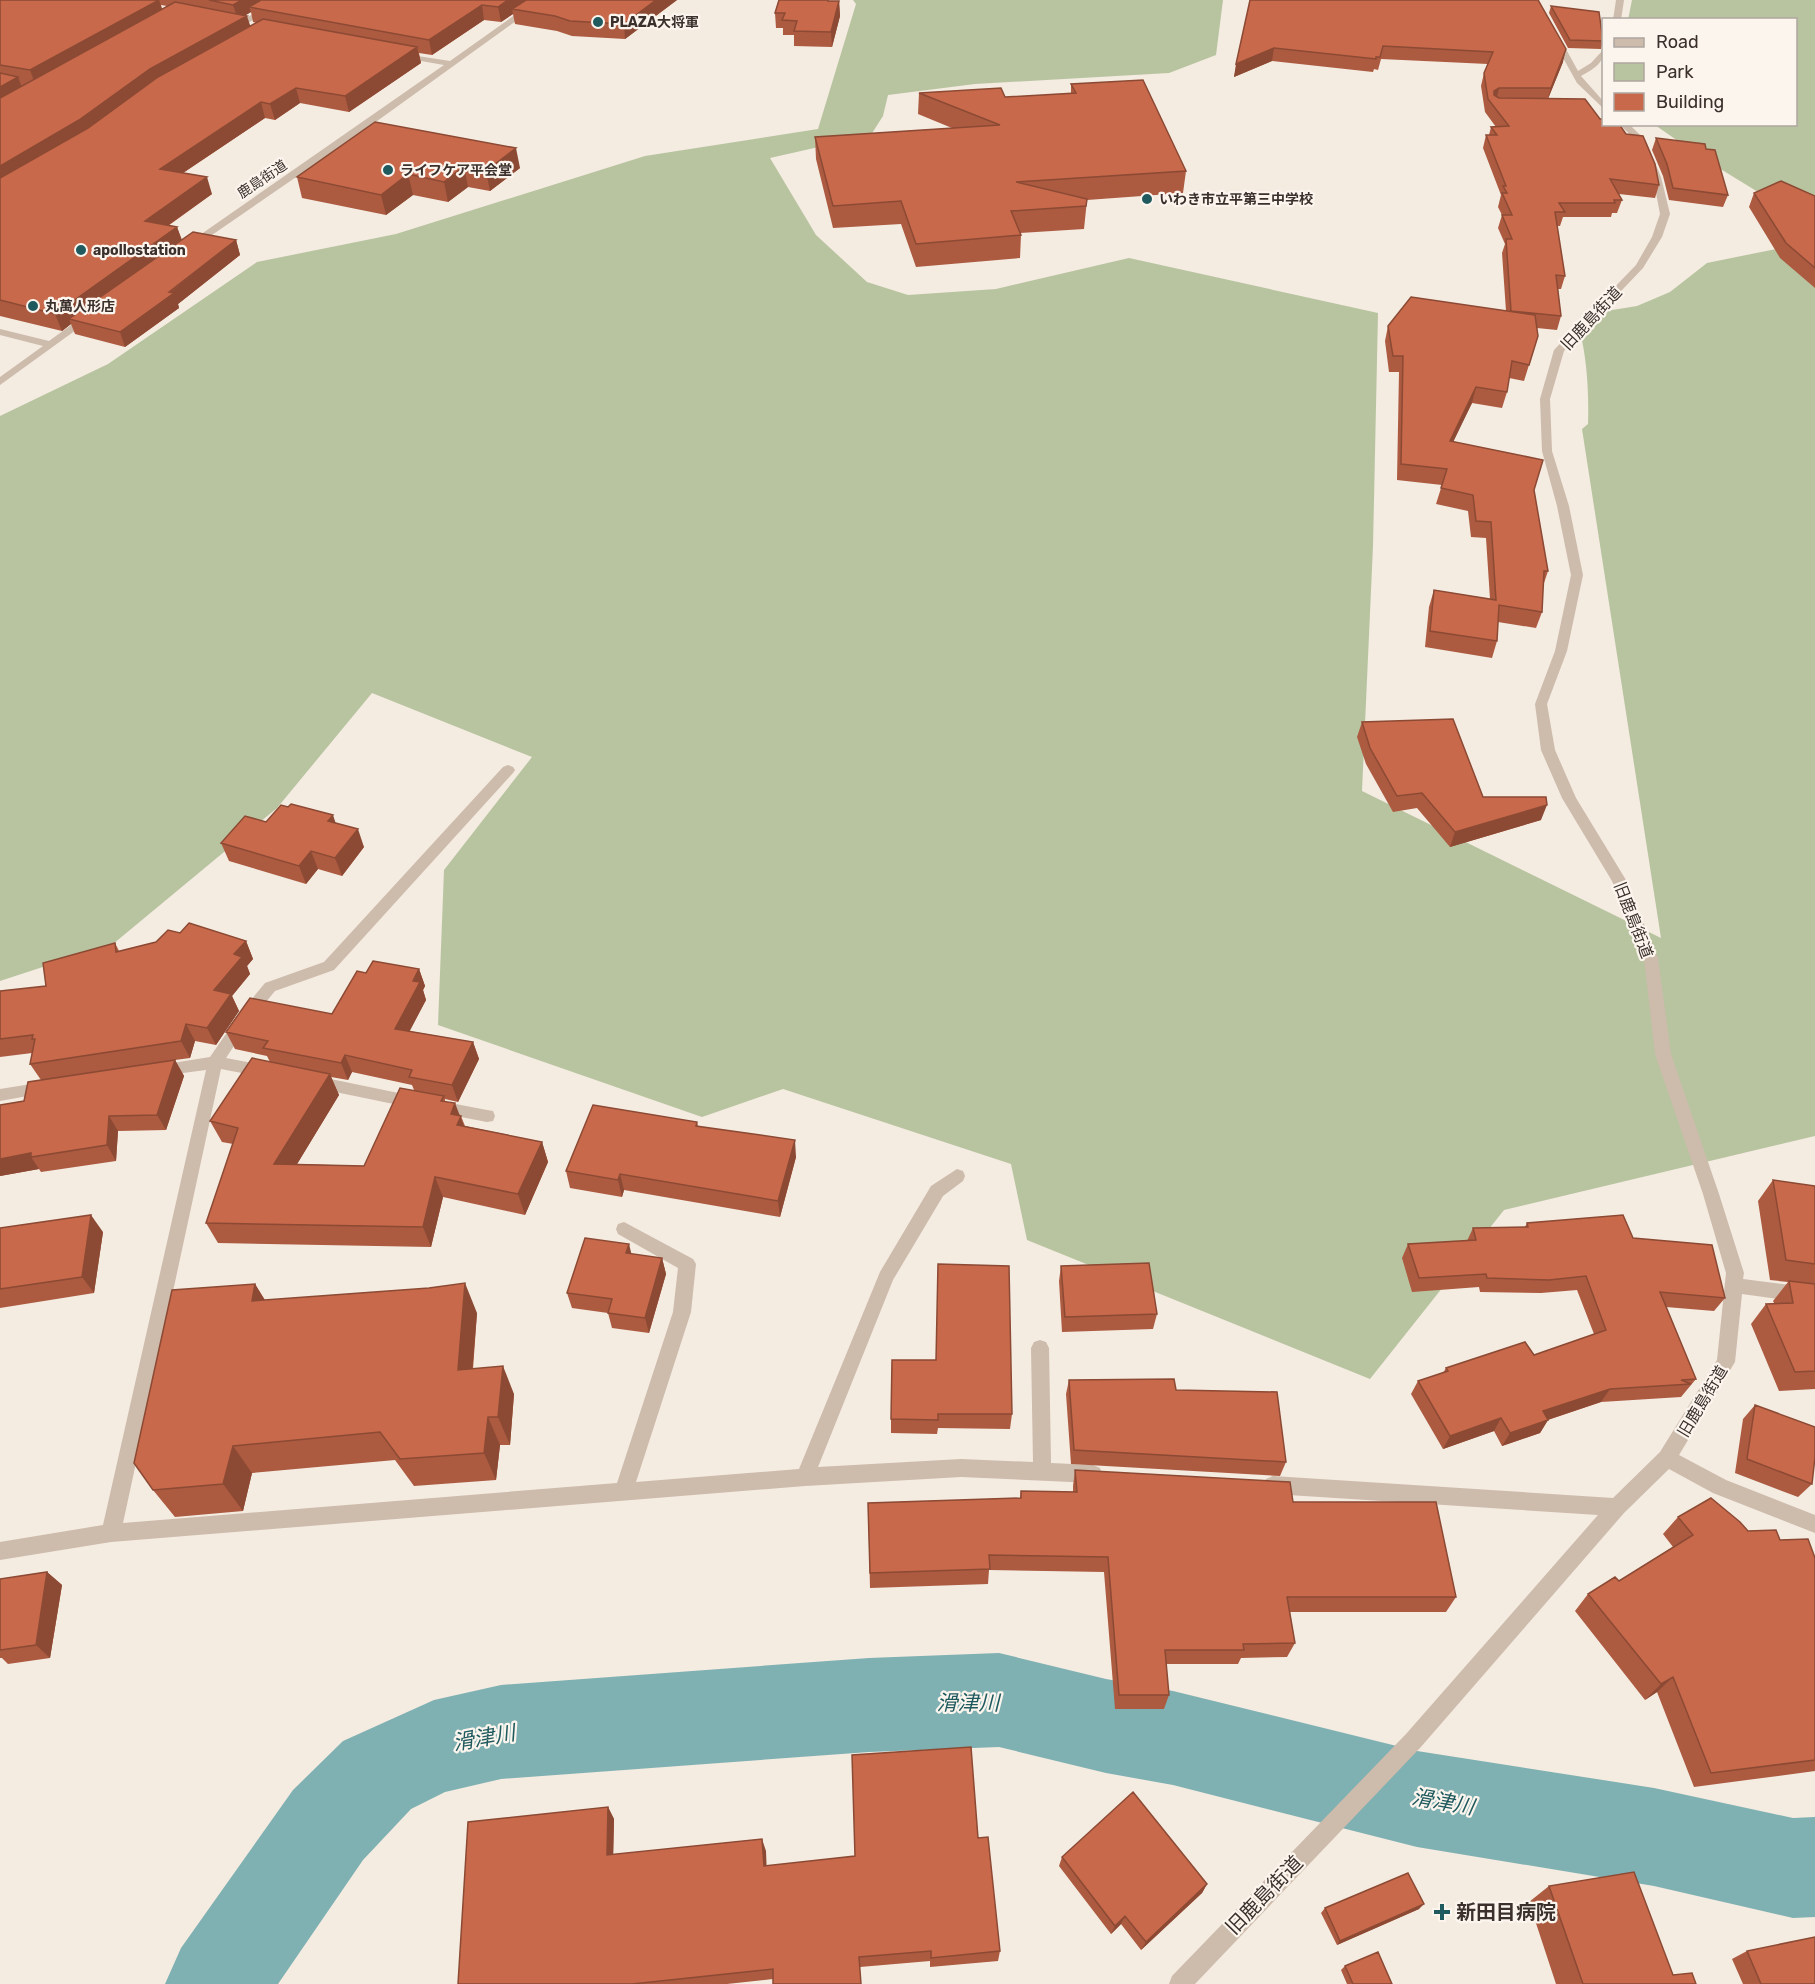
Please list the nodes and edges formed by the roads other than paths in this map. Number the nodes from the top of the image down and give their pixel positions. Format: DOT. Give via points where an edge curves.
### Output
graph roads {
  1 [pos="283,0"];
  2 [pos="541,0"];
  3 [pos="1535,0"];
  4 [pos="1620,0"];
  5 [pos="1617,18"];
  6 [pos="228,23"];
  7 [pos="238,25"];
  8 [pos="256,28"];
  9 [pos="393,53"];
  10 [pos="1602,54"];
  11 [pos="451,64"];
  12 [pos="1577,75"];
  13 [pos="1602,106"];
  14 [pos="1592,107"];
  15 [pos="1602,107"];
  16 [pos="1625,126"];
  17 [pos="185,249"];
  18 [pos="96,313"];
  19 [pos="0,332"];
  20 [pos="51,345"];
  21 [pos="0,382"];
  22 [pos="508,770"];
  23 [pos="215,1062"];
  24 [pos="147,1072"];
  25 [pos="283,1075"];
  26 [pos="306,1080"];
  27 [pos="57,1086"];
  28 [pos="0,1095"];
  29 [pos="487,1116"];
  30 [pos="957,1176"];
  31 [pos="624,1229"];
  32 [pos="1734,1285"];
  33 [pos="1815,1296"];
  34 [pos="1040,1348"];
  35 [pos="1667,1458"];
  36 [pos="1042,1471"];
  37 [pos="1114,1475"];
  38 [pos="805,1478"];
  39 [pos="1258,1484"];
  40 [pos="623,1492"];
  41 [pos="1617,1507"];
  42 [pos="1815,1524"];
  43 [pos="111,1533"];
  44 [pos="0,1551"];
  45 [pos="1179,1984"];
  1 -- 7 [label="street"];
  2 -- 11 [label="street, 鹿島街道"];
  3 -- 12 [label="street"];
  4 -- 5 [label="street"];
  6 -- 7 [label="street"];
  7 -- 8 [label="street"];
  9 -- 11 [label="street"];
  10 -- 12 [label="street" via="1594,65"];
  11 -- 17 [label="street, 鹿島街道"];
  12 -- 13 [label="street"];
  14 -- 15 [label="street"];
  16 -- 32 [label="street, 旧鹿島街道" via="1642,141 1657,177 1665,214 1640,266 1559,350 1545,399 1546,452 1563,506 1577,575 1561,651 1541,704 1548,750 1569,798 1619,880 1651,958 1662,1054 1715,1205 1736,1273"];
  18 -- 20 [label="street"];
  19 -- 20 [label="street"];
  20 -- 21 [label="street"];
  22 -- 23 [label="street" via="329,966 270,987"];
  23 -- 24 [label="street"];
  23 -- 25 [label="street"];
  23 -- 43 [label="street"];
  26 -- 29 [label="street"];
  27 -- 28 [label="street"];
  30 -- 38 [label="street" via="937,1191 886,1277"];
  31 -- 40 [label="street" via="687,1264 682,1312"];
  32 -- 33 [label="street"];
  32 -- 35 [label="street, 旧鹿島街道" via="1726,1362"];
  34 -- 36 [label="street"];
  35 -- 41 [label="street, 旧鹿島街道"];
  35 -- 42 [label="street" via="1720,1487"];
  36 -- 37 [label="street"];
  36 -- 38 [label="street" via="962,1468"];
  38 -- 40 [label="street"];
  39 -- 41 [label="street"];
  40 -- 43 [label="street"];
  41 -- 45 [label="street, 旧鹿島街道" via="1413,1741"];
  43 -- 44 [label="street"];
}
